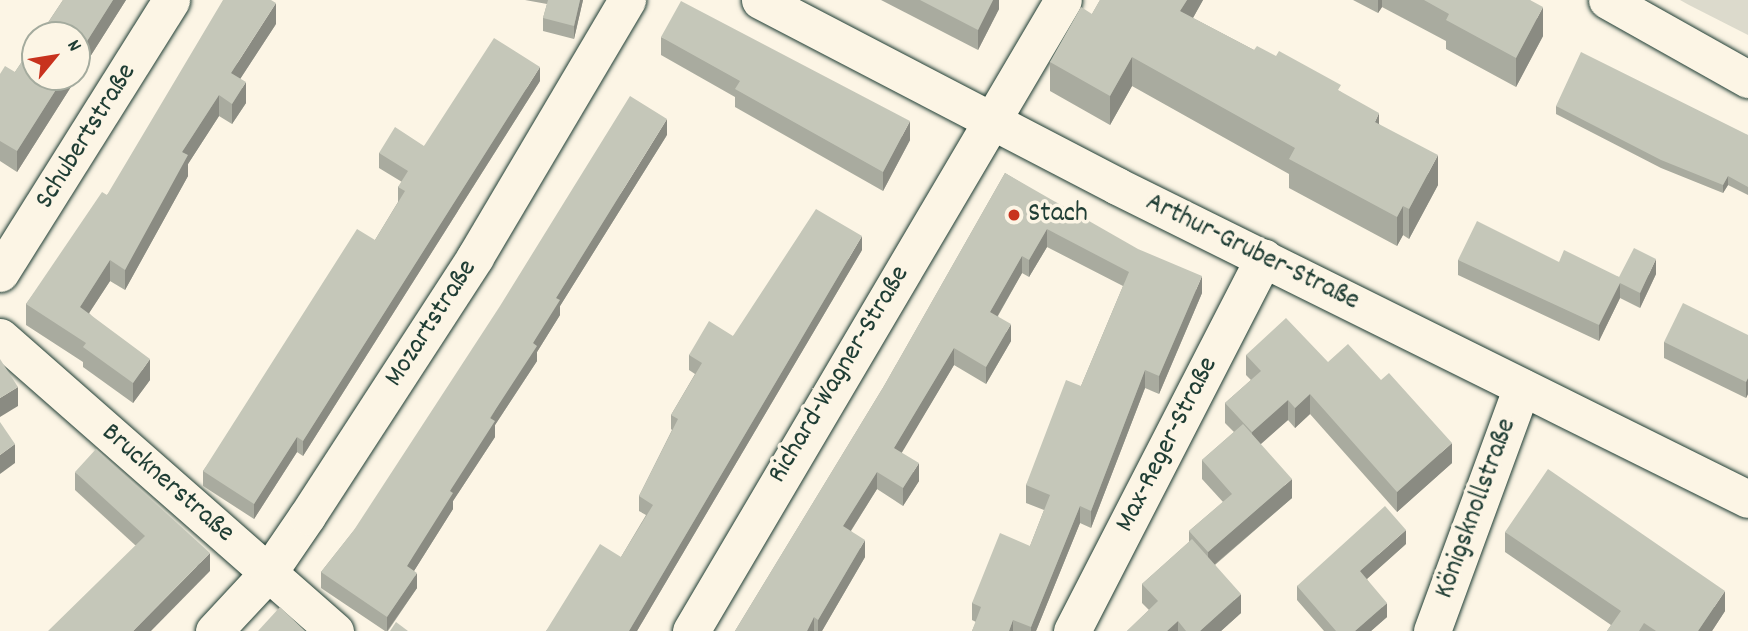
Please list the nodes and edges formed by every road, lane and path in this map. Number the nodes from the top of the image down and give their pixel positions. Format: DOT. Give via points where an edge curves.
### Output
graph roads {
  1 [pos="171,0"];
  2 [pos="627,0"];
  3 [pos="760,0"];
  4 [pos="1063,0"];
  5 [pos="1607,0"];
  6 [pos="1748,79"];
  7 [pos="992,120"];
  8 [pos="1264,258"];
  9 [pos="0,274"];
  10 [pos="0,337"];
  11 [pos="1522,387"];
  12 [pos="1748,499"];
  13 [pos="268,573"];
  14 [pos="214,631"];
  15 [pos="335,631"];
  16 [pos="691,631"];
  17 [pos="1072,631"];
  18 [pos="1432,631"];
  1 -- 9 [label="street, Schubertstraße"];
  2 -- 13 [label="street, Mozartstraße" via="475,257"];
  3 -- 7 [label="street, Arthur-Gruber-Straße"];
  4 -- 7 [label="street, Richard-Wagner-Straße"];
  5 -- 6 [label="street"];
  7 -- 8 [label="street, Arthur-Gruber-Straße"];
  7 -- 16 [label="street, Richard-Wagner-Straße"];
  8 -- 11 [label="street, Arthur-Gruber-Straße"];
  8 -- 17 [label="street, Max-Reger-Straße"];
  10 -- 13 [label="street, Brucknerstraße"];
  11 -- 12 [label="street, Arthur-Gruber-Straße"];
  11 -- 18 [label="street, Königsknollstraße"];
  13 -- 14 [label="street, Mozartstraße"];
  13 -- 15 [label="street, Brucknerstraße"];
}
